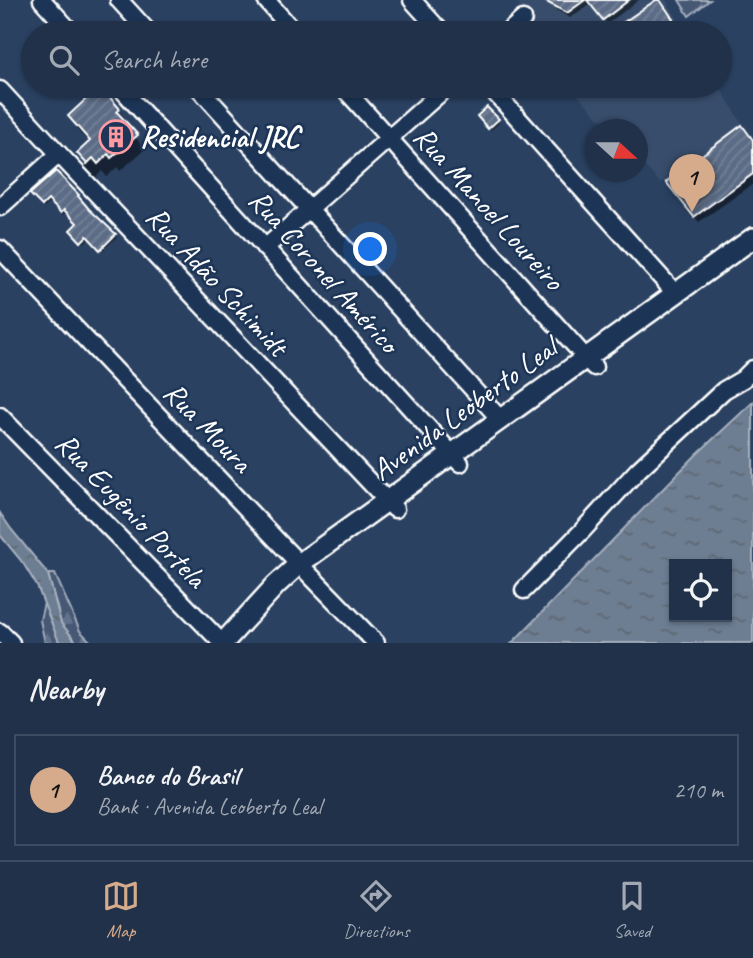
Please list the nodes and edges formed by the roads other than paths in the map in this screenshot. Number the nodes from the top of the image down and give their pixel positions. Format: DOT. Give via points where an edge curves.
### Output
graph roads {
  1 [pos="42,0"];
  2 [pos="119,0"];
  3 [pos="266,0"];
  4 [pos="412,0"];
  5 [pos="523,19"];
  6 [pos="61,21"];
  7 [pos="138,21"];
  8 [pos="284,21"];
  9 [pos="431,21"];
  10 [pos="521,21"];
  11 [pos="0,90"];
  12 [pos="130,98"];
  13 [pos="208,98"];
  14 [pos="353,98"];
  15 [pos="434,98"];
  16 [pos="500,98"];
  17 [pos="389,138"];
  18 [pos="59,154"];
  19 [pos="0,207"];
  20 [pos="309,209"];
  21 [pos="753,239"];
  22 [pos="265,248"];
  23 [pos="0,249"];
  24 [pos="753,252"];
  25 [pos="676,294"];
  26 [pos="590,363"];
  27 [pos="753,369"];
  28 [pos="0,415"];
  29 [pos="501,420"];
  30 [pos="456,459"];
  31 [pos="391,505"];
  32 [pos="302,568"];
  33 [pos="524,590"];
  34 [pos="0,632"];
  35 [pos="11,643"];
  36 [pos="222,643"];
  37 [pos="237,643"];
  38 [pos="376,643"];
  1 -- 6 [label="street"];
  2 -- 7 [label="street"];
  3 -- 8 [label="street"];
  4 -- 9 [label="street"];
  5 -- 10 [label="street"];
  11 -- 18 [label="street, Rua Adão Schimidt"];
  12 -- 22 [label="street, Rua Coronel Américo"];
  13 -- 20 [label="street"];
  14 -- 17 [label="street, Rua Manoel Loureiro"];
  15 -- 17 [label="street"];
  16 -- 25 [label="street"];
  17 -- 20 [label="street"];
  17 -- 26 [label="street, Rua Manoel Loureiro"];
  18 -- 19 [label="street"];
  18 -- 31 [label="street, Rua Adão Schimidt"];
  20 -- 22 [label="street"];
  20 -- 29 [label="street"];
  21 -- 25 [label="main road, Avenida Leoberto Leal"];
  22 -- 30 [label="street, Rua Coronel Américo"];
  23 -- 32 [label="street, Rua Moura"];
  24 -- 26 [label="main road, Avenida Leoberto Leal"];
  25 -- 26 [label="main road, Avenida Leoberto Leal"];
  26 -- 29 [label="main road, Avenida Leoberto Leal"];
  26 -- 30 [label="main road, Avenida Leoberto Leal"];
  27 -- 33 [label="street" via="638,470"];
  28 -- 36 [label="street, Rua Eugênio Portela"];
  29 -- 30 [label="main road, Avenida Leoberto Leal"];
  30 -- 31 [label="main road, Avenida Leoberto Leal"];
  31 -- 32 [label="main road, Avenida Leoberto Leal"];
  32 -- 36 [label="main road, Avenida Leoberto Leal" via="265,596"];
  32 -- 37 [label="main road, Avenida Leoberto Leal"];
  32 -- 38 [label="street, Rua Moura"];
  34 -- 35 [label="street"];
}
